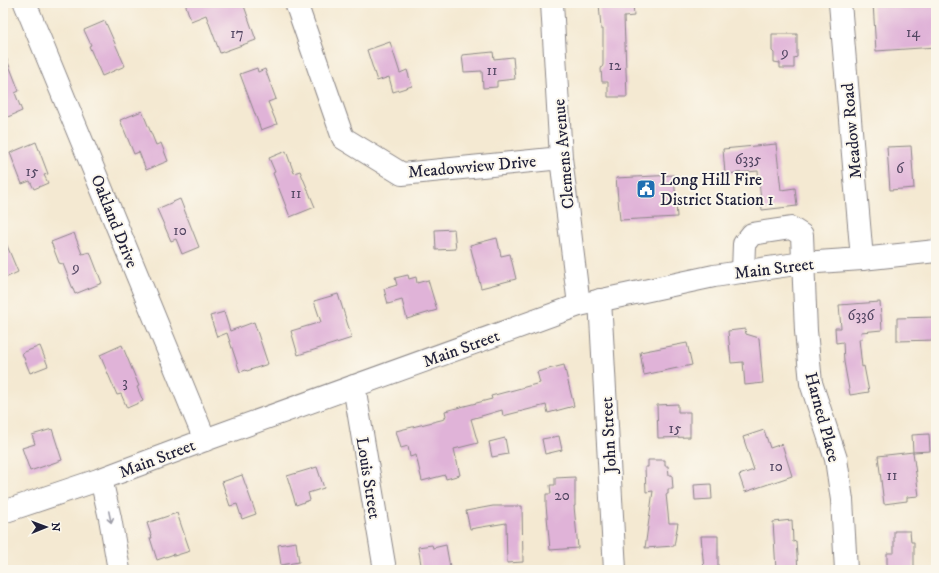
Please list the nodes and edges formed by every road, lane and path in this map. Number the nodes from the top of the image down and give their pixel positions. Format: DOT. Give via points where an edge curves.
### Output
graph roads {
  1 [pos="25,3"];
  2 [pos="296,3"];
  3 [pos="552,3"];
  4 [pos="840,3"];
  5 [pos="562,158"];
  6 [pos="936,251"];
  7 [pos="862,259"];
  8 [pos="803,263"];
  9 [pos="743,272"];
  10 [pos="600,300"];
  11 [pos="579,305"];
  12 [pos="354,386"];
  13 [pos="205,440"];
  14 [pos="101,479"];
  15 [pos="4,510"];
  16 [pos="119,570"];
  17 [pos="385,570"];
  18 [pos="615,570"];
  19 [pos="846,570"];
  1 -- 13 [label="street, Oakland Drive"];
  2 -- 5 [label="street, Meadowview Drive" via="343,138 402,174"];
  3 -- 5 [label="street, Clemens Avenue"];
  4 -- 7 [label="street, Meadow Road"];
  5 -- 11 [label="street, Clemens Avenue"];
  6 -- 7 [label="street, Main Street"];
  7 -- 8 [label="street, Main Street"];
  8 -- 9 [label="street, Main Street"];
  8 -- 9 [label="street, Harned Place" via="802,235 791,228 752,234 744,244"];
  8 -- 19 [label="street, Harned Place" via="806,331 812,383 836,459 842,500"];
  9 -- 10 [label="street, Main Street"];
  10 -- 11 [label="street, Main Street"];
  10 -- 18 [label="street, John Street"];
  11 -- 12 [label="street, Main Street"];
  12 -- 13 [label="street, Main Street"];
  12 -- 17 [label="street, Louis Street"];
  13 -- 14 [label="street, Main Street"];
  14 -- 15 [label="street, Main Street"];
  14 -- 16 [label="street, one-way"];
}
